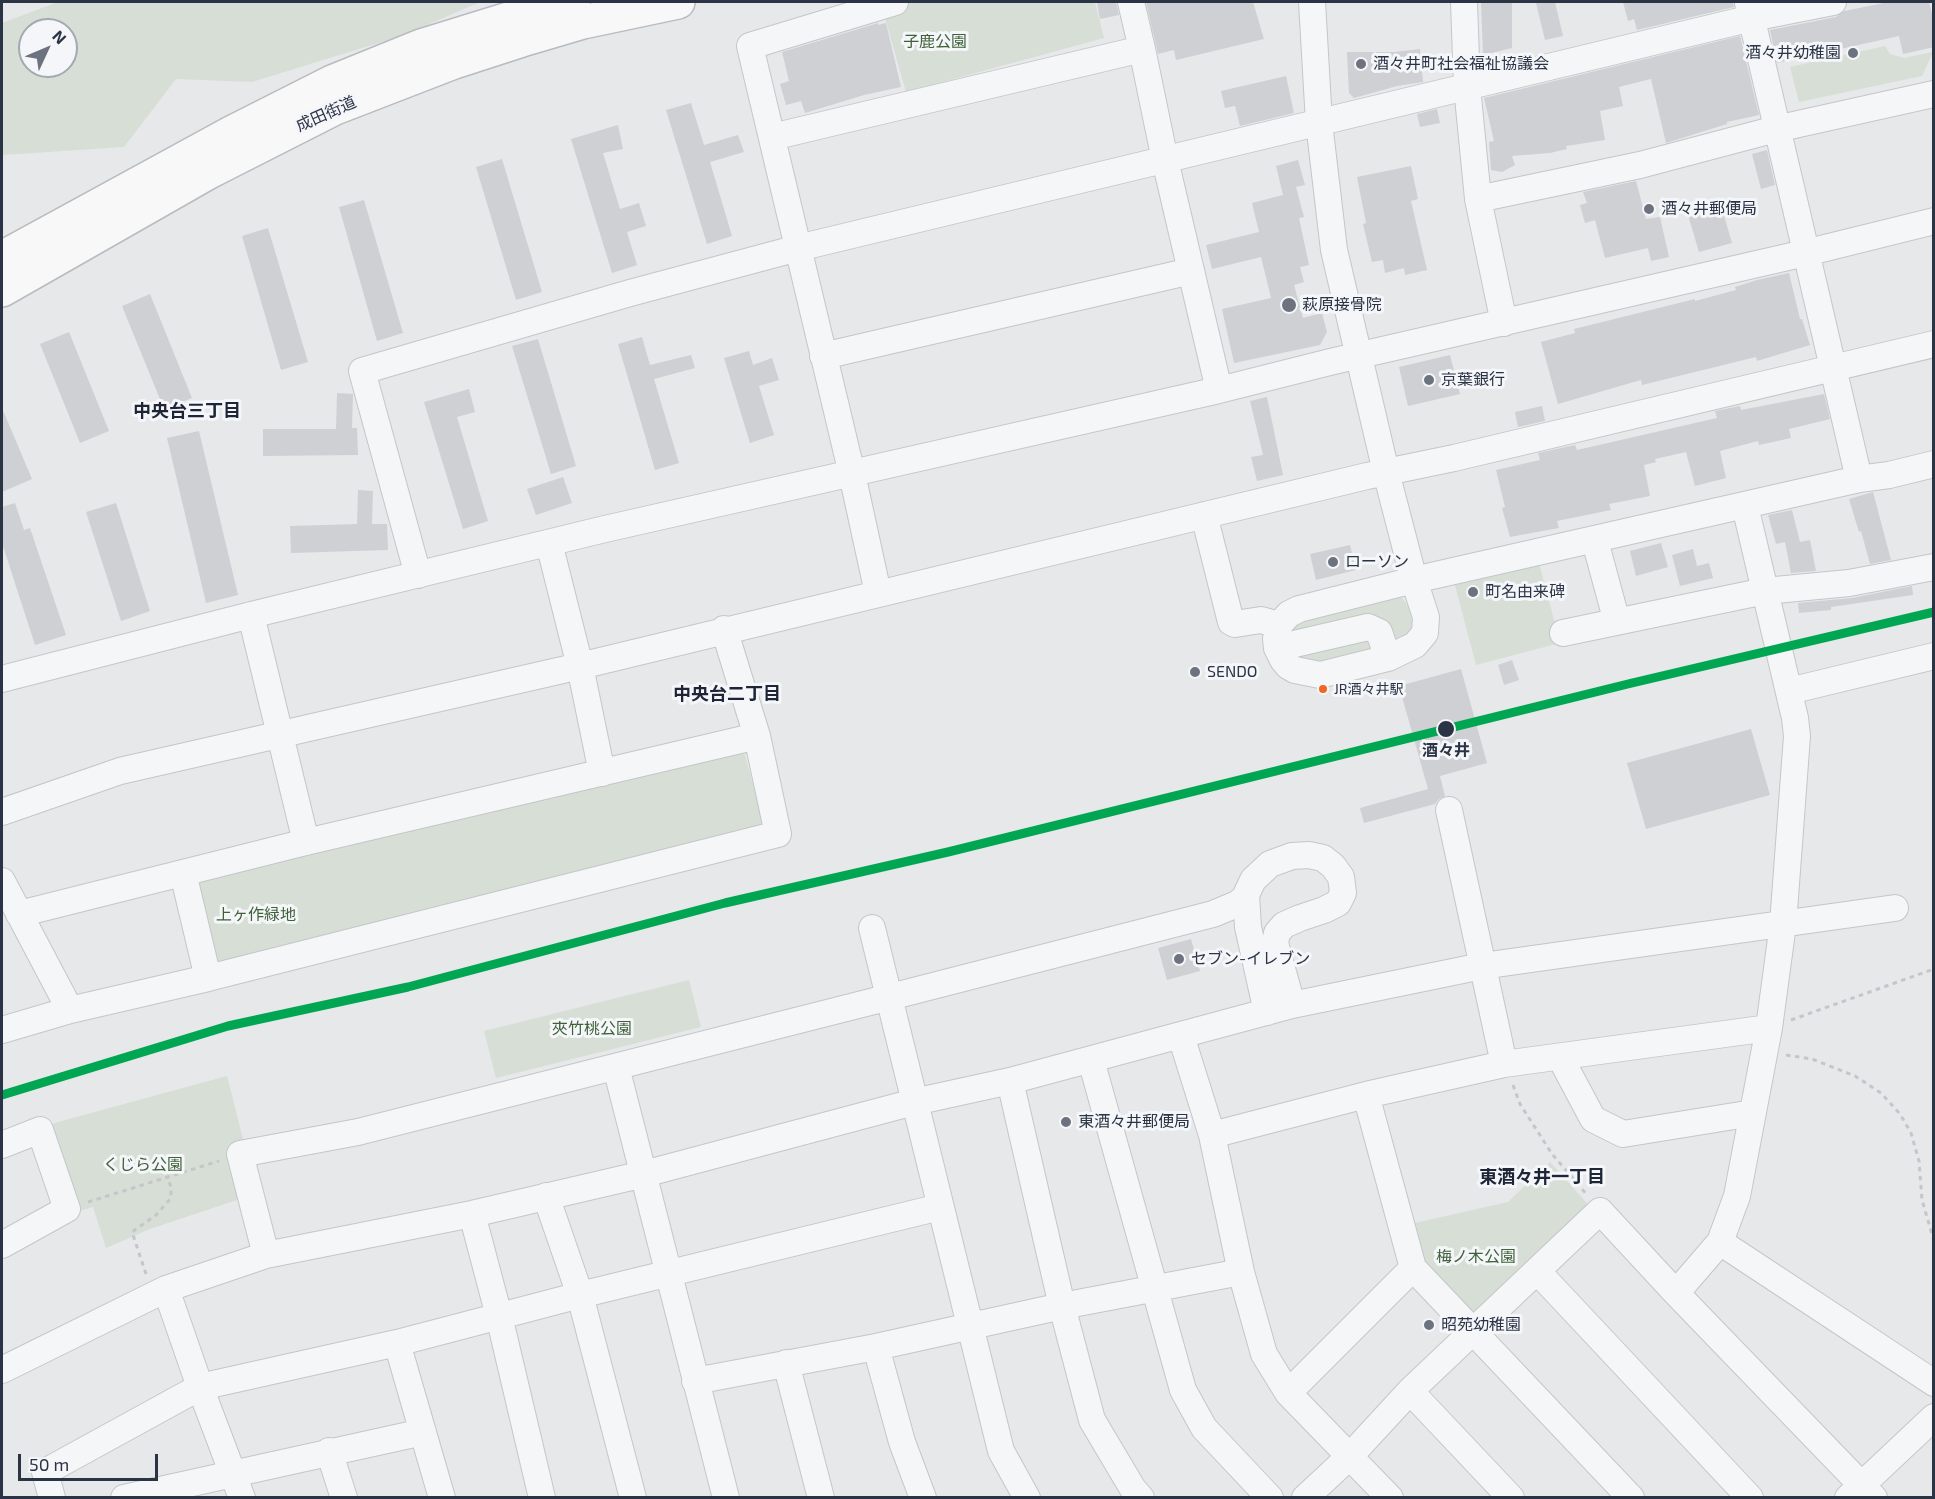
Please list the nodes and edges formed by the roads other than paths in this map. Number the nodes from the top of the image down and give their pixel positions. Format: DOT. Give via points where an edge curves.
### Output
graph roads {
  1 [pos="573,2"];
  2 [pos="678,2"];
  3 [pos="895,2"];
  4 [pos="1131,2"];
  5 [pos="1312,2"];
  6 [pos="1464,2"];
  7 [pos="1833,2"];
  8 [pos="1750,10"];
  9 [pos="1142,49"];
  10 [pos="1467,87"];
  11 [pos="1934,94"];
  12 [pos="1320,123"];
  13 [pos="1776,129"];
  14 [pos="772,137"];
  15 [pos="1165,159"];
  16 [pos="1478,199"];
  17 [pos="1934,221"];
  18 [pos="798,248"];
  19 [pos="1805,254"];
  20 [pos="2,258"];
  21 [pos="1191,271"];
  22 [pos="2,290"];
  23 [pos="1504,323"];
  24 [pos="1934,344"];
  25 [pos="1359,355"];
  26 [pos="823,356"];
  27 [pos="1833,367"];
  28 [pos="1219,390"];
  29 [pos="1934,464"];
  30 [pos="1386,472"];
  31 [pos="852,474"];
  32 [pos="1859,479"];
  33 [pos="1745,506"];
  34 [pos="1204,515"];
  35 [pos="1595,541"];
  36 [pos="549,543"];
  37 [pos="1934,567"];
  38 [pos="418,575"];
  39 [pos="1414,580"];
  40 [pos="1765,591"];
  41 [pos="878,592"];
  42 [pos="251,615"];
  43 [pos="1617,622"];
  44 [pos="724,629"];
  45 [pos="1563,633"];
  46 [pos="1278,636"];
  47 [pos="1934,656"];
  48 [pos="1388,658"];
  49 [pos="580,666"];
  50 [pos="2,680"];
  51 [pos="1789,691"];
  52 [pos="279,735"];
  53 [pos="757,736"];
  54 [pos="602,773"];
  55 [pos="1449,810"];
  56 [pos="2,812"];
  57 [pos="306,842"];
  58 [pos="183,873"];
  59 [pos="2,881"];
  60 [pos="1246,897"];
  61 [pos="1895,908"];
  62 [pos="19,914"];
  63 [pos="1783,924"];
  64 [pos="872,928"];
  65 [pos="1482,966"];
  66 [pos="208,978"];
  67 [pos="890,998"];
  68 [pos="1292,1005"];
  69 [pos="70,1010"];
  70 [pos="1266,1012"];
  71 [pos="2,1030"];
  72 [pos="1181,1036"];
  73 [pos="1766,1040"];
  74 [pos="1560,1057"];
  75 [pos="1091,1060"];
  76 [pos="1504,1064"];
  77 [pos="616,1067"];
  78 [pos="1010,1081"];
  79 [pos="1366,1095"];
  80 [pos="914,1102"];
  81 [pos="1753,1113"];
  82 [pos="1212,1135"];
  83 [pos="2,1145"];
  84 [pos="644,1174"];
  85 [pos="546,1196"];
  86 [pos="940,1208"];
  87 [pos="472,1214"];
  88 [pos="1720,1242"];
  89 [pos="2,1245"];
  90 [pos="266,1256"];
  91 [pos="1413,1268"];
  92 [pos="1537,1271"];
  93 [pos="1241,1272"];
  94 [pos="668,1274"];
  95 [pos="1155,1288"];
  96 [pos="166,1289"];
  97 [pos="1676,1293"];
  98 [pos="580,1295"];
  99 [pos="1062,1306"];
  100 [pos="499,1316"];
  101 [pos="969,1325"];
  102 [pos="1474,1330"];
  103 [pos="397,1343"];
  104 [pos="876,1347"];
  105 [pos="786,1364"];
  106 [pos="2,1370"];
  107 [pos="695,1381"];
  108 [pos="1934,1383"];
  109 [pos="200,1387"];
  110 [pos="1410,1391"];
  111 [pos="1288,1393"];
  112 [pos="1932,1423"];
  113 [pos="423,1432"];
  114 [pos="329,1451"];
  115 [pos="1350,1456"];
  116 [pos="233,1472"];
  117 [pos="1861,1493"];
  118 [pos="140,1496"];
  119 [pos="52,1497"];
  120 [pos="242,1497"];
  121 [pos="344,1497"];
  122 [pos="442,1497"];
  123 [pos="542,1497"];
  124 [pos="633,1497"];
  125 [pos="726,1497"];
  126 [pos="821,1497"];
  127 [pos="923,1497"];
  128 [pos="1027,1497"];
  129 [pos="1141,1497"];
  130 [pos="1270,1497"];
  131 [pos="1305,1497"];
  132 [pos="1390,1497"];
  133 [pos="1511,1497"];
  134 [pos="1631,1497"];
  135 [pos="1750,1497"];
  1 -- 20 [label="highway, 成田街道" via="421,46 332,82"];
  2 -- 22 [label="highway, 成田街道" via="583,22 522,40 336,108 209,172"];
  3 -- 14 [label="street" via="750,46"];
  4 -- 9 [label="street"];
  5 -- 12 [label="street"];
  6 -- 10 [label="street"];
  7 -- 8 [label="street"];
  8 -- 10 [label="street"];
  8 -- 13 [label="street"];
  9 -- 14 [label="street"];
  9 -- 15 [label="street"];
  10 -- 12 [label="street"];
  10 -- 16 [label="street"];
  11 -- 13 [label="street"];
  12 -- 15 [label="street"];
  12 -- 25 [label="street" via="1334,250"];
  13 -- 16 [label="street" via="1640,165"];
  13 -- 19 [label="street"];
  14 -- 18 [label="street"];
  15 -- 18 [label="street"];
  15 -- 21 [label="street"];
  16 -- 23 [label="street"];
  17 -- 19 [label="street"];
  18 -- 26 [label="street"];
  18 -- 38 [label="street" via="362,371"];
  19 -- 23 [label="street"];
  19 -- 27 [label="street"];
  21 -- 26 [label="street"];
  21 -- 28 [label="street"];
  23 -- 25 [label="street"];
  24 -- 27 [label="street"];
  25 -- 28 [label="street"];
  25 -- 30 [label="street"];
  26 -- 31 [label="street"];
  27 -- 30 [label="street"];
  27 -- 32 [label="street"];
  28 -- 31 [label="street"];
  29 -- 32 [label="street"];
  30 -- 34 [label="street"];
  30 -- 39 [label="street"];
  31 -- 36 [label="street"];
  31 -- 41 [label="street"];
  32 -- 33 [label="street"];
  33 -- 35 [label="street"];
  33 -- 40 [label="street"];
  34 -- 41 [label="street"];
  34 -- 46 [label="street" via="1231,622 1261,620"];
  35 -- 39 [label="street"];
  35 -- 43 [label="street"];
  36 -- 38 [label="street"];
  36 -- 49 [label="street"];
  37 -- 40 [label="street" via="1849,583"];
  38 -- 42 [label="street"];
  39 -- 46 [label="street" via="1299,609 1283,618"];
  39 -- 48 [label="street" via="1426,617 1425,633 1416,645"];
  40 -- 43 [label="street"];
  40 -- 51 [label="street"];
  41 -- 44 [label="street"];
  42 -- 50 [label="street"];
  42 -- 52 [label="street"];
  43 -- 45 [label="street"];
  44 -- 49 [label="street"];
  44 -- 53 [label="street"];
  46 -- 48 [label="street" via="1368,627 1379,632"];
  46 -- 48 [label="street" via="1288,666 1313,674"];
  47 -- 51 [label="street"];
  49 -- 52 [label="street"];
  49 -- 54 [label="street"];
  51 -- 63 [label="street" via="1797,736"];
  52 -- 56 [label="street" via="120,771"];
  52 -- 57 [label="street"];
  53 -- 54 [label="street"];
  53 -- 66 [label="street" via="778,834"];
  54 -- 57 [label="street"];
  55 -- 65 [label="street"];
  57 -- 58 [label="street"];
  58 -- 62 [label="street"];
  58 -- 66 [label="street"];
  59 -- 62 [label="street"];
  60 -- 67 [label="street" via="1213,914"];
  60 -- 68 [label="street" via="1253,880 1270,864 1292,856 1323,858 1341,877 1343,894 1338,903 1284,925 1276,933 1275,943"];
  60 -- 70 [label="street" via="1248,927"];
  61 -- 63 [label="street"];
  62 -- 69 [label="street"];
  63 -- 65 [label="street"];
  63 -- 73 [label="street"];
  64 -- 67 [label="street"];
  65 -- 68 [label="street"];
  65 -- 76 [label="street"];
  66 -- 69 [label="street"];
  67 -- 77 [label="street"];
  67 -- 80 [label="street"];
  68 -- 70 [label="street"];
  69 -- 71 [label="street"];
  70 -- 72 [label="street"];
  72 -- 75 [label="street"];
  72 -- 82 [label="street"];
  73 -- 74 [label="street"];
  73 -- 81 [label="street"];
  74 -- 76 [label="street"];
  74 -- 81 [label="street" via="1593,1119 1623,1134"];
  75 -- 78 [label="street"];
  75 -- 95 [label="street"];
  76 -- 79 [label="street"];
  77 -- 84 [label="street"];
  77 -- 90 [label="street" via="358,1132 240,1154"];
  78 -- 80 [label="street"];
  78 -- 99 [label="street"];
  79 -- 82 [label="street"];
  79 -- 91 [label="street"];
  80 -- 84 [label="street"];
  80 -- 86 [label="street"];
  81 -- 88 [label="street" via="1737,1196"];
  82 -- 93 [label="street"];
  83 -- 89 [label="street" via="40,1130 67,1209"];
  84 -- 85 [label="street"];
  84 -- 94 [label="street"];
  85 -- 87 [label="street"];
  85 -- 98 [label="street"];
  86 -- 94 [label="street"];
  86 -- 101 [label="street"];
  87 -- 90 [label="street"];
  87 -- 100 [label="street"];
  88 -- 97 [label="street"];
  88 -- 108 [label="street"];
  90 -- 96 [label="street"];
  91 -- 102 [label="street"];
  91 -- 111 [label="street"];
  92 -- 97 [label="street" via="1600,1211"];
  92 -- 102 [label="street"];
  92 -- 135 [label="street"];
  93 -- 95 [label="street"];
  93 -- 111 [label="street" via="1264,1354"];
  94 -- 98 [label="street"];
  94 -- 107 [label="street"];
  95 -- 99 [label="street"];
  95 -- 130 [label="street" via="1183,1390 1204,1428"];
  96 -- 106 [label="street"];
  96 -- 109 [label="street"];
  97 -- 117 [label="street"];
  98 -- 100 [label="street"];
  98 -- 124 [label="street"];
  99 -- 101 [label="street"];
  99 -- 129 [label="street" via="1092,1420"];
  100 -- 103 [label="street"];
  100 -- 123 [label="street"];
  101 -- 104 [label="street"];
  101 -- 128 [label="street" via="1000,1451"];
  102 -- 110 [label="street"];
  102 -- 134 [label="street"];
  103 -- 109 [label="street"];
  103 -- 113 [label="street"];
  104 -- 105 [label="street"];
  104 -- 127 [label="street" via="902,1442"];
  105 -- 107 [label="street"];
  105 -- 126 [label="street"];
  107 -- 125 [label="street"];
  109 -- 116 [label="street"];
  109 -- 119 [label="street" via="45,1472"];
  110 -- 115 [label="street"];
  110 -- 133 [label="street"];
  111 -- 115 [label="street"];
  112 -- 117 [label="street"];
  113 -- 114 [label="street"];
  113 -- 122 [label="street"];
  114 -- 116 [label="street"];
  114 -- 121 [label="street"];
  115 -- 131 [label="street"];
  115 -- 132 [label="street"];
  116 -- 118 [label="street"];
  116 -- 120 [label="street"];
}
